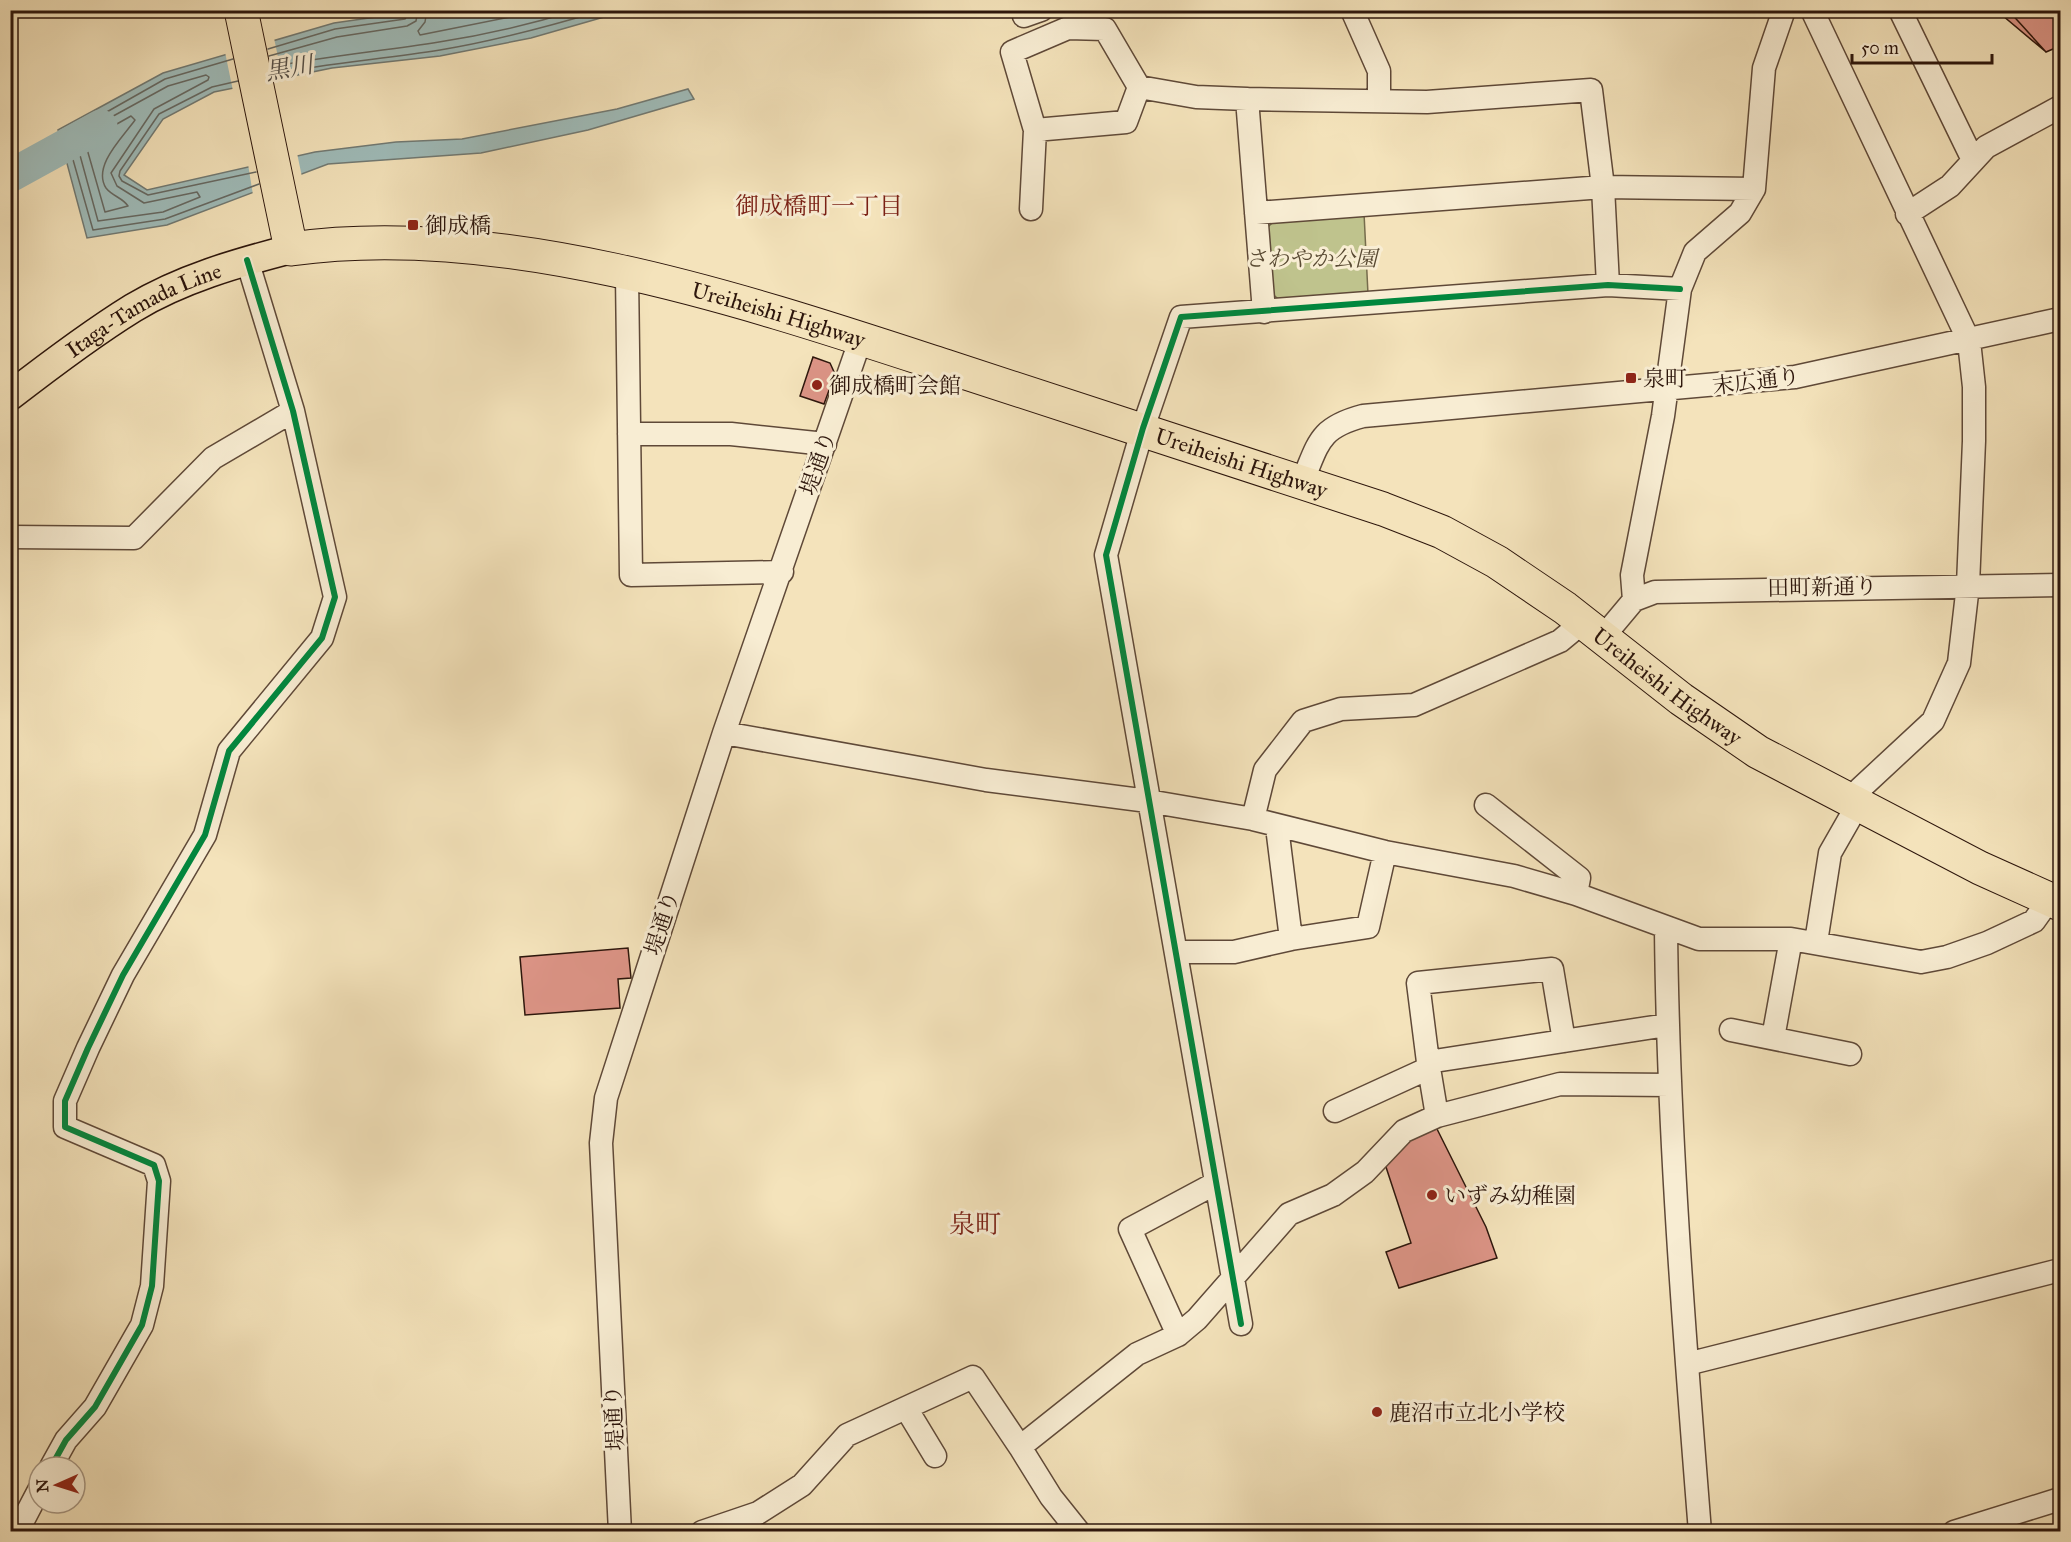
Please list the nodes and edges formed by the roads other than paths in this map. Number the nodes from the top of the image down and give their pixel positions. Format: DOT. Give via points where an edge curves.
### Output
graph roads {
  1 [pos="241,10"];
  2 [pos="1352,10"];
  3 [pos="1784,10"];
  4 [pos="1812,10"];
  5 [pos="1900,10"];
  6 [pos="1139,87"];
  7 [pos="1246,99"];
  8 [pos="1379,101"];
  9 [pos="2059,113"];
  10 [pos="1035,130"];
  11 [pos="1973,160"];
  12 [pos="1603,187"];
  13 [pos="1754,189"];
  14 [pos="1031,209"];
  15 [pos="1256,213"];
  16 [pos="1907,214"];
  17 [pos="291,249"];
  18 [pos="248,260"];
  19 [pos="627,275"];
  20 [pos="1608,285"];
  21 [pos="1680,289"];
  22 [pos="1264,312"];
  23 [pos="2061,319"];
  24 [pos="861,338"];
  25 [pos="1969,341"];
  26 [pos="1665,390"];
  27 [pos="10,396"];
  28 [pos="293,411"];
  29 [pos="1143,429"];
  30 [pos="630,434"];
  31 [pos="825,444"];
  32 [pos="1302,482"];
  33 [pos="10,537"];
  34 [pos="782,572"];
  35 [pos="1968,585"];
  36 [pos="2061,585"];
  37 [pos="1634,600"];
  38 [pos="1593,630"];
  39 [pos="724,733"];
  40 [pos="1148,801"];
  41 [pos="1854,802"];
  42 [pos="1486,805"];
  43 [pos="1253,819"];
  44 [pos="1277,827"];
  45 [pos="1384,852"];
  46 [pos="1575,894"];
  47 [pos="2055,902"];
  48 [pos="1666,929"];
  49 [pos="1292,939"];
  50 [pos="1791,939"];
  51 [pos="1816,942"];
  52 [pos="1176,952"];
  53 [pos="1667,1025"];
  54 [pos="1731,1030"];
  55 [pos="1773,1038"];
  56 [pos="1564,1041"];
  57 [pos="1850,1054"];
  58 [pos="1428,1065"];
  59 [pos="1670,1085"];
  60 [pos="1335,1111"];
  61 [pos="1437,1116"];
  62 [pos="1216,1183"];
  63 [pos="2061,1270"];
  64 [pos="1232,1276"];
  65 [pos="1241,1324"];
  66 [pos="1178,1335"];
  67 [pos="1687,1364"];
  68 [pos="906,1408"];
  69 [pos="1020,1447"];
  70 [pos="58,1455"];
  71 [pos="935,1456"];
  72 [pos="2061,1499"];
  73 [pos="27,1513"];
  74 [pos="17,1532"];
  75 [pos="620,1532"];
  76 [pos="702,1532"];
  77 [pos="1079,1532"];
  78 [pos="1700,1532"];
  79 [pos="1954,1532"];
  1 -- 17 [label="highway"];
  2 -- 8 [label="street" via="1378,71"];
  3 -- 13 [label="street" via="1764,68"];
  4 -- 16 [label="street"];
  5 -- 11 [label="street"];
  6 -- 7 [label="street" via="1196,97"];
  6 -- 10 [label="street" via="1126,122"];
  6 -- 10 [label="street" via="1105,30 1068,28 1012,52"];
  7 -- 8 [label="street"];
  7 -- 15 [label="street"];
  8 -- 12 [label="street" via="1427,102 1591,90"];
  9 -- 11 [label="street" via="1986,147"];
  10 -- 14 [label="street"];
  11 -- 16 [label="street" via="1950,186"];
  12 -- 13 [label="street"];
  12 -- 15 [label="street"];
  12 -- 20 [label="street"];
  13 -- 21 [label="street" via="1740,213 1695,252"];
  15 -- 22 [label="street"];
  16 -- 25 [label="street"];
  17 -- 18 [label="main road, Itaga-Tamada Line"];
  17 -- 19 [label="highway, Ureiheishi Highway" via="354,242 426,242 528,255"];
  18 -- 27 [label="main road, Itaga-Tamada Line" via="176,287 134,308"];
  18 -- 28 [label="street"];
  19 -- 24 [label="highway, Ureiheishi Highway" via="736,301"];
  19 -- 30 [label="street"];
  20 -- 21 [label="street"];
  20 -- 22 [label="street"];
  21 -- 26 [label="street"];
  22 -- 29 [label="street" via="1181,317"];
  23 -- 25 [label="street, 末広通り"];
  24 -- 29 [label="highway, Ureiheishi Highway"];
  24 -- 31 [label="street, 堤通り"];
  25 -- 26 [label="street, 末広通り" via="1795,377"];
  25 -- 35 [label="street" via="1974,387"];
  26 -- 32 [label="street, 末広通り" via="1363,416 1340,422 1325,434"];
  26 -- 37 [label="street" via="1632,575"];
  28 -- 33 [label="street" via="213,458 134,538"];
  28 -- 70 [label="street" via="335,597 322,638 229,751 205,835 123,975 65,1101 65,1127 154,1165 159,1181 152,1286 142,1325 95,1407"];
  29 -- 32 [label="highway, Ureiheishi Highway"];
  29 -- 40 [label="street" via="1106,555"];
  30 -- 31 [label="street" via="731,434"];
  30 -- 34 [label="street" via="631,575"];
  31 -- 34 [label="street, 堤通り"];
  32 -- 38 [label="highway, Ureiheishi Highway" via="1442,532 1497,562"];
  34 -- 39 [label="street, 堤通り"];
  35 -- 36 [label="street, 田町新通り"];
  35 -- 37 [label="street, 田町新通り" via="1680,590 1655,592"];
  35 -- 41 [label="street" via="1963,647 1941,706 1933,721"];
  37 -- 38 [label="street"];
  38 -- 41 [label="highway, Ureiheishi Highway" via="1681,699 1758,752"];
  38 -- 43 [label="street" via="1414,705 1341,709 1303,721 1265,770"];
  39 -- 40 [label="street" via="986,780"];
  39 -- 75 [label="street, 堤通り" via="603,1114 601,1153"];
  40 -- 43 [label="street"];
  40 -- 52 [label="street"];
  41 -- 47 [label="highway, Ureiheishi Highway"];
  41 -- 51 [label="street" via="1830,853"];
  42 -- 46 [label="street" via="1579,878"];
  43 -- 44 [label="street"];
  44 -- 45 [label="street"];
  44 -- 49 [label="street"];
  45 -- 46 [label="street" via="1514,876"];
  45 -- 49 [label="street" via="1368,927"];
  46 -- 48 [label="street"];
  47 -- 51 [label="street" via="2034,921 1988,943 1921,962"];
  48 -- 50 [label="street" via="1699,939"];
  48 -- 53 [label="street"];
  49 -- 52 [label="street" via="1234,951"];
  50 -- 51 [label="street"];
  50 -- 55 [label="street"];
  52 -- 62 [label="street"];
  53 -- 56 [label="street"];
  53 -- 59 [label="street"];
  54 -- 55 [label="street"];
  55 -- 57 [label="street"];
  56 -- 58 [label="street"];
  56 -- 58 [label="street" via="1552,969 1418,982"];
  58 -- 60 [label="street"];
  58 -- 61 [label="street"];
  59 -- 61 [label="street" via="1560,1084"];
  59 -- 67 [label="street"];
  61 -- 64 [label="street" via="1404,1131 1365,1172 1333,1195 1289,1214"];
  62 -- 64 [label="street"];
  62 -- 66 [label="street" via="1130,1229"];
  63 -- 67 [label="street"];
  64 -- 65 [label="street"];
  64 -- 66 [label="street" via="1197,1319"];
  66 -- 69 [label="street" via="1137,1354"];
  67 -- 78 [label="street"];
  68 -- 69 [label="street" via="973,1377"];
  68 -- 71 [label="street"];
  68 -- 76 [label="street" via="847,1435 802,1485 758,1513"];
  69 -- 77 [label="street" via="1051,1497"];
  72 -- 79 [label="street"];
  73 -- 74 [label="street"];
}
